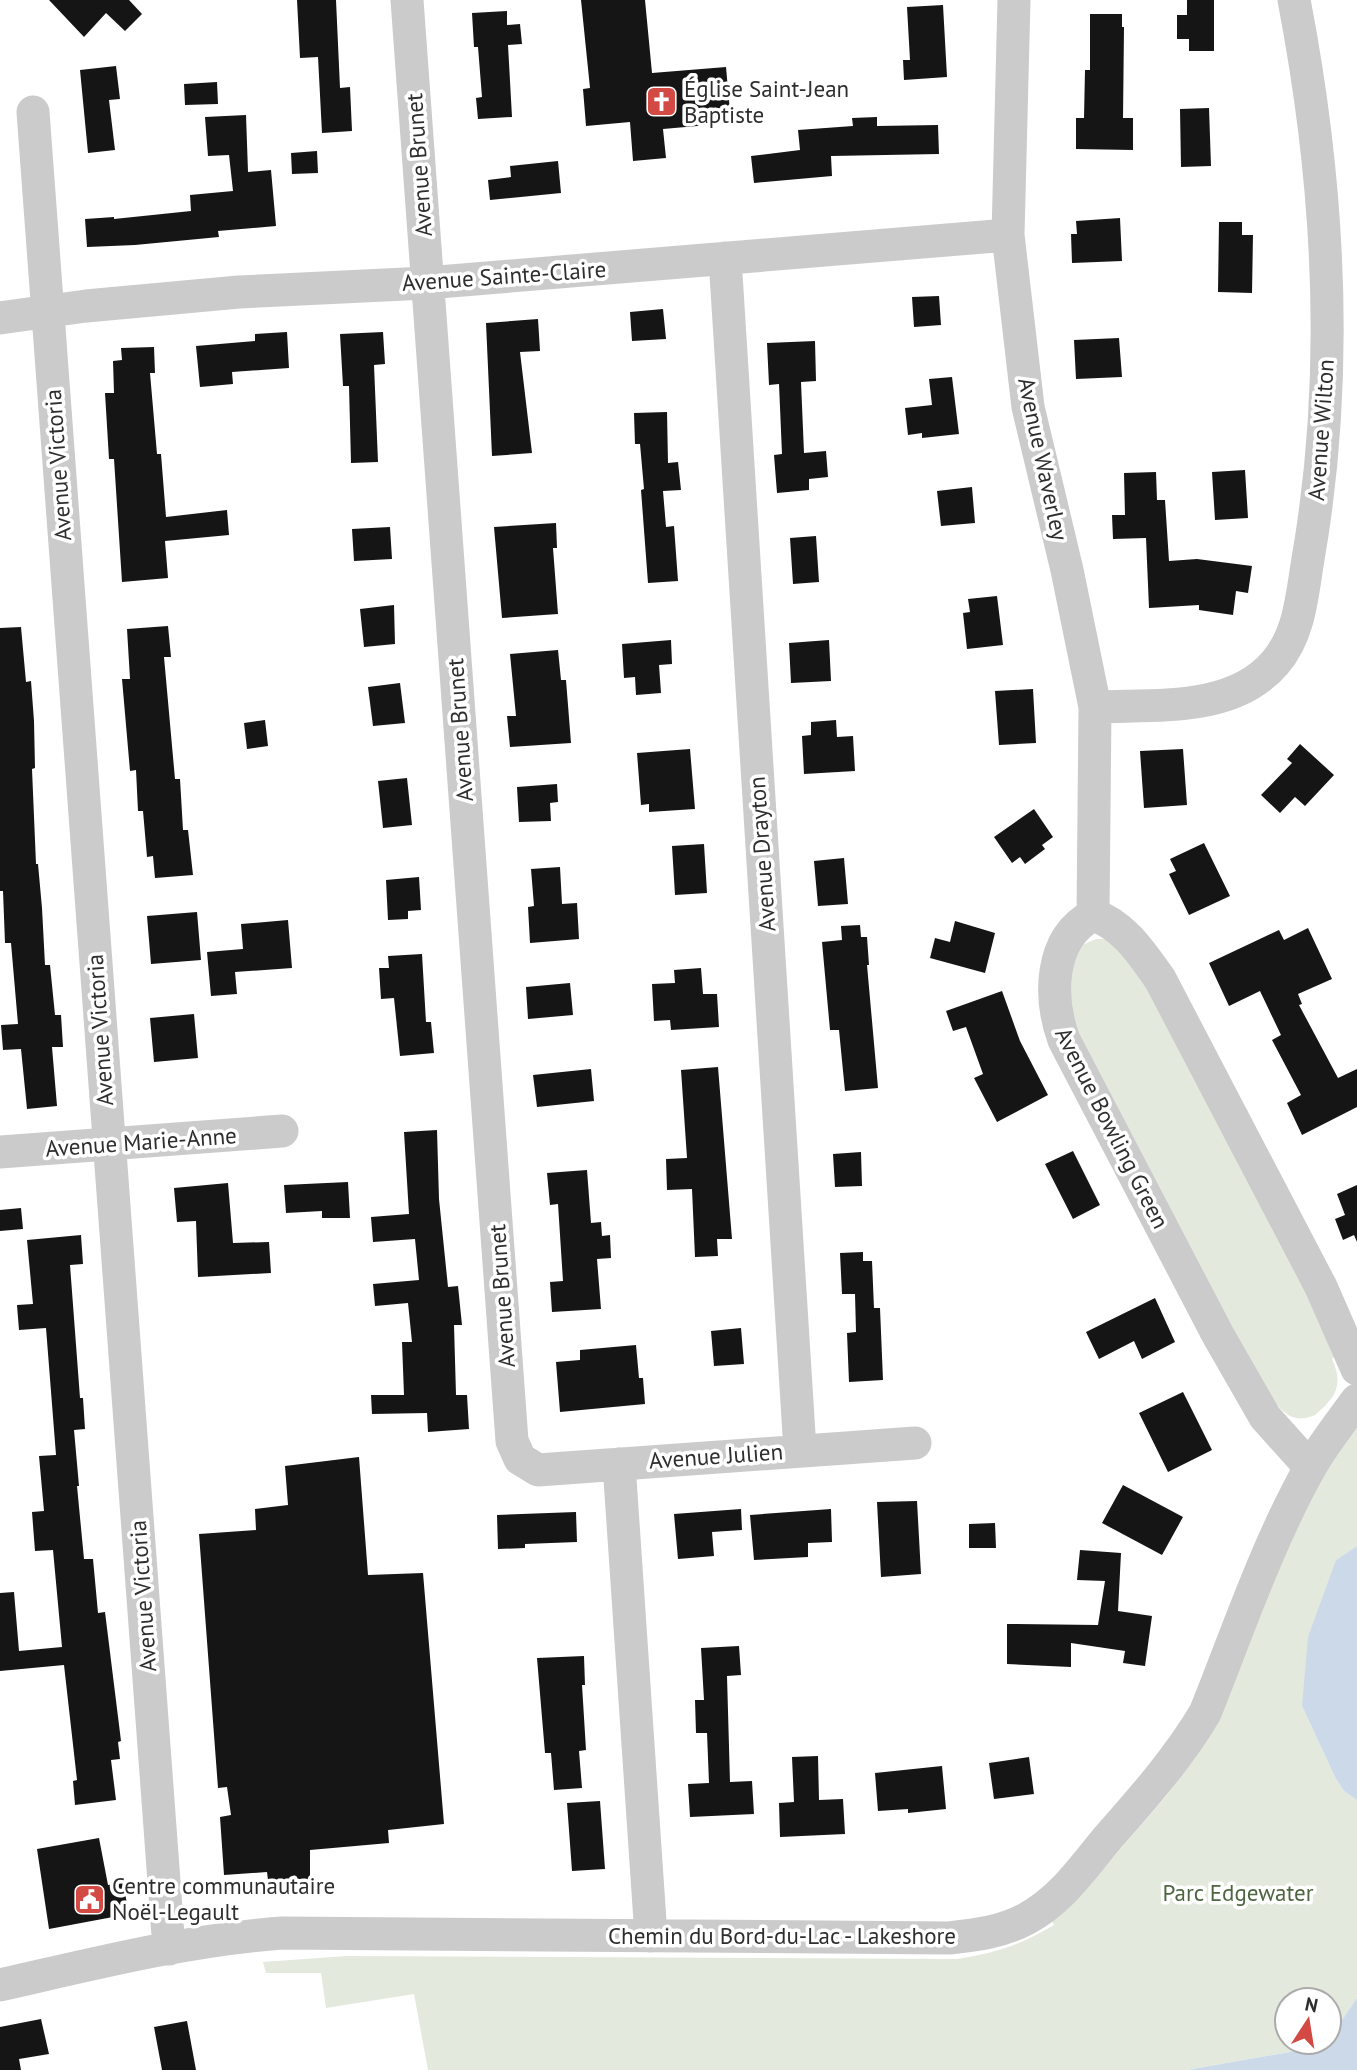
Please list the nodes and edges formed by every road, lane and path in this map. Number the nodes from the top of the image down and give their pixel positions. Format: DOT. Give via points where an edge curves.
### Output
graph roads {
  1 [pos="407,0"];
  2 [pos="1014,0"];
  3 [pos="1294,0"];
  4 [pos="33,112"];
  5 [pos="1008,235"];
  6 [pos="725,258"];
  7 [pos="426,283"];
  8 [pos="46,312"];
  9 [pos="0,318"];
  10 [pos="1095,707"];
  11 [pos="1093,915"];
  12 [pos="282,1131"];
  13 [pos="109,1144"];
  14 [pos="0,1152"];
  15 [pos="1357,1369"];
  16 [pos="1357,1400"];
  17 [pos="915,1443"];
  18 [pos="800,1450"];
  19 [pos="520,1459"];
  20 [pos="619,1464"];
  21 [pos="1310,1467"];
  22 [pos="651,1936"];
  23 [pos="169,1949"];
  24 [pos="0,1985"];
  1 -- 7 [label="street, Avenue Brunet"];
  2 -- 5 [label="street, Avenue Waverley"];
  3 -- 10 [label="street, Avenue Wilton" via="1307,65 1326,262 1320,463 1296,626 1274,664 1226,696"];
  4 -- 8 [label="street, Avenue Victoria"];
  5 -- 6 [label="street, Avenue Sainte-Claire"];
  5 -- 10 [label="street, Avenue Waverley" via="1028,407"];
  6 -- 7 [label="street, Avenue Sainte-Claire"];
  6 -- 18 [label="street, Avenue Drayton"];
  7 -- 8 [label="street, Avenue Sainte-Claire" via="239,292"];
  7 -- 19 [label="street, Avenue Brunet" via="512,1441"];
  8 -- 9 [label="street, Avenue Sainte-Claire"];
  8 -- 13 [label="street, Avenue Victoria"];
  10 -- 11 [label="street, Avenue Waverley"];
  11 -- 15 [label="street" via="1122,932 1160,979 1321,1287"];
  11 -- 21 [label="street, Avenue Bowling Green" via="1073,932 1056,968 1054,1004 1064,1041 1265,1417"];
  12 -- 13 [label="street, Avenue Marie-Anne"];
  13 -- 14 [label="street, Avenue Marie-Anne"];
  13 -- 23 [label="street, Avenue Victoria"];
  16 -- 21 [label="street, Chemin du Bord-du-Lac - Lakeshore"];
  17 -- 18 [label="street, Avenue Julien"];
  18 -- 20 [label="street, Avenue Julien"];
  19 -- 20 [label="street, Avenue Julien" via="538,1470"];
  20 -- 22 [label="street"];
  21 -- 22 [label="street, Chemin du Bord-du-Lac - Lakeshore" via="1198,1724 1166,1771 1050,1904 1004,1929 949,1938"];
  22 -- 23 [label="street, Chemin du Bord-du-Lac - Lakeshore" via="282,1933"];
  23 -- 24 [label="street, Chemin du Bord-du-Lac - Lakeshore"];
}
